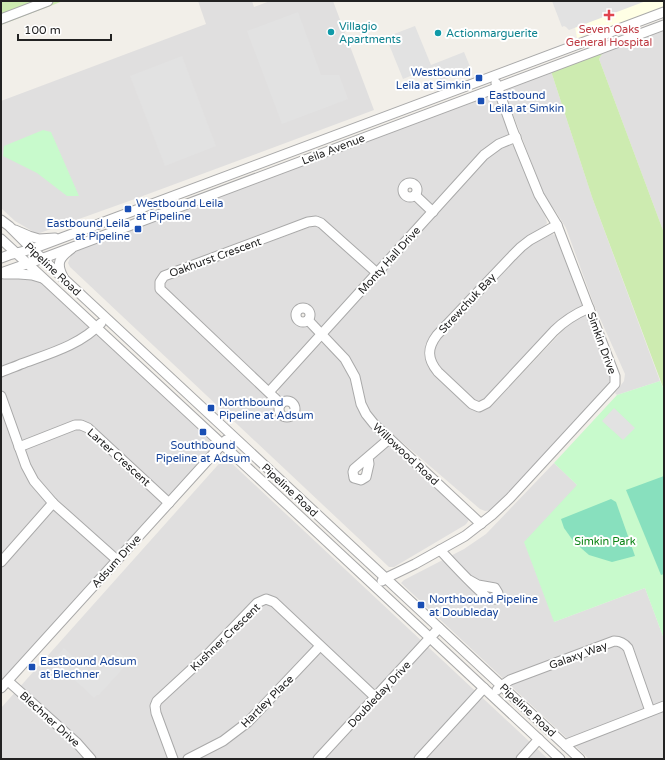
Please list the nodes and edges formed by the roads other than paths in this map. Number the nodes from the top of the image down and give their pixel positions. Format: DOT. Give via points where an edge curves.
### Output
graph roads {
  1 [pos="48,1"];
  2 [pos="664,12"];
  3 [pos="1,18"];
  4 [pos="664,26"];
  5 [pos="494,76"];
  6 [pos="498,87"];
  7 [pos="516,137"];
  8 [pos="415,195"];
  9 [pos="433,212"];
  10 [pos="1,220"];
  11 [pos="557,225"];
  12 [pos="9,226"];
  13 [pos="61,238"];
  14 [pos="1,239"];
  15 [pos="74,246"];
  16 [pos="32,250"];
  17 [pos="17,253"];
  18 [pos="1,258"];
  19 [pos="42,258"];
  20 [pos="27,263"];
  21 [pos="377,273"];
  22 [pos="1,274"];
  23 [pos="63,278"];
  24 [pos="44,279"];
  25 [pos="589,308"];
  26 [pos="106,318"];
  27 [pos="308,320"];
  28 [pos="97,328"];
  29 [pos="322,334"];
  30 [pos="1,372"];
  31 [pos="269,392"];
  32 [pos="1,396"];
  33 [pos="281,404"];
  34 [pos="231,434"];
  35 [pos="389,439"];
  36 [pos="222,444"];
  37 [pos="19,447"];
  38 [pos="368,457"];
  39 [pos="53,503"];
  40 [pos="169,503"];
  41 [pos="481,524"];
  42 [pos="440,550"];
  43 [pos="117,560"];
  44 [pos="1,561"];
  45 [pos="386,578"];
  46 [pos="469,580"];
  47 [pos="376,588"];
  48 [pos="440,628"];
  49 [pos="431,639"];
  50 [pos="320,646"];
  51 [pos="8,680"];
  52 [pos="501,686"];
  53 [pos="1,688"];
  54 [pos="484,688"];
  55 [pos="492,696"];
  56 [pos="375,697"];
  57 [pos="664,706"];
  58 [pos="650,711"];
  59 [pos="539,740"];
  60 [pos="566,746"];
  61 [pos="91,759"];
  62 [pos="173,759"];
  63 [pos="188,759"];
  64 [pos="318,759"];
  65 [pos="419,759"];
  66 [pos="521,759"];
  67 [pos="560,759"];
  68 [pos="580,759"];
  1 -- 3 [label="street"];
  2 -- 5 [label="street, Leila Avenue"];
  4 -- 6 [label="street, Leila Avenue"];
  5 -- 6 [label="street, Simkin Drive"];
  5 -- 13 [label="street, Leila Avenue"];
  6 -- 7 [label="street, Simkin Drive"];
  6 -- 15 [label="street, Leila Avenue"];
  7 -- 9 [label="street, Monty Hall Drive" via="499,144 484,155"];
  7 -- 11 [label="street, Simkin Drive" via="539,195"];
  8 -- 9 [label="street"];
  9 -- 21 [label="street, Monty Hall Drive"];
  10 -- 12 [label="street, Pipeline Road"];
  11 -- 25 [label="street, Simkin Drive"];
  11 -- 25 [label="street, Strewchuk Bay" via="530,240 506,261 437,335 432,342 430,359 438,372 472,404 479,407 487,403 562,323"];
  12 -- 13 [label="street" via="38,238"];
  12 -- 16 [label="street, Pipeline Road"];
  13 -- 16 [label="street, Leila Avenue"];
  14 -- 17 [label="street, Pipeline Road"];
  15 -- 19 [label="street, Leila Avenue"];
  15 -- 23 [label="street" via="60,259"];
  16 -- 17 [label="street, Leila Avenue"];
  16 -- 19 [label="street, Pipeline Road"];
  17 -- 18 [label="street, Leila Avenue"];
  17 -- 20 [label="street, Pipeline Road"];
  19 -- 20 [label="street, Leila Avenue"];
  19 -- 23 [label="street, Pipeline Road"];
  20 -- 22 [label="street, Leila Avenue"];
  20 -- 24 [label="street, Pipeline Road"];
  21 -- 29 [label="street, Monty Hall Drive"];
  21 -- 31 [label="street, Oakhurst Crescent" via="316,221 164,276 160,282 160,289"];
  22 -- 24 [label="street" via="19,274"];
  23 -- 26 [label="street, Pipeline Road"];
  24 -- 28 [label="street, Pipeline Road"];
  25 -- 41 [label="street, Simkin Drive" via="615,376 615,384 510,498"];
  26 -- 28 [label="street"];
  26 -- 34 [label="street, Pipeline Road"];
  27 -- 29 [label="street, Willowood Road"];
  28 -- 30 [label="street" via="70,345"];
  28 -- 36 [label="street, Pipeline Road"];
  29 -- 31 [label="street, Monty Hall Drive"];
  29 -- 35 [label="street, Willowood Road" via="345,359 355,377 366,414"];
  31 -- 33 [label="street, Oakhurst Crescent"];
  32 -- 37 [label="street"];
  34 -- 36 [label="street, Adsum Drive"];
  34 -- 45 [label="street, Pipeline Road"];
  35 -- 38 [label="street"];
  35 -- 41 [label="street, Willowood Road"];
  36 -- 40 [label="street, Adsum Drive"];
  36 -- 47 [label="street, Pipeline Road"];
  37 -- 39 [label="street" via="34,481"];
  37 -- 40 [label="street, Larter Crescent" via="75,425 82,425"];
  39 -- 43 [label="street"];
  39 -- 44 [label="street"];
  40 -- 43 [label="street, Adsum Drive"];
  41 -- 42 [label="street, Simkin Drive"];
  42 -- 45 [label="street, Simkin Drive"];
  42 -- 46 [label="street"];
  43 -- 51 [label="street, Adsum Drive"];
  45 -- 47 [label="street, Simkin Drive"];
  45 -- 48 [label="street, Pipeline Road"];
  47 -- 49 [label="street, Pipeline Road"];
  48 -- 49 [label="street, Doubleday Drive"];
  48 -- 52 [label="street, Pipeline Road"];
  49 -- 54 [label="street, Pipeline Road"];
  49 -- 56 [label="street, Doubleday Drive"];
  50 -- 56 [label="street, Kushner Crescent"];
  50 -- 62 [label="street, Kushner Crescent" via="274,602 266,599 257,603 208,654 157,701 156,713"];
  50 -- 63 [label="street, Hartley Place" via="248,722 223,741"];
  51 -- 53 [label="street, Adsum Drive"];
  51 -- 61 [label="street, Blechner Drive"];
  52 -- 55 [label="street, Galaxy Way"];
  52 -- 58 [label="street, Galaxy Way" via="510,680 619,641 628,648"];
  52 -- 60 [label="street, Pipeline Road"];
  54 -- 55 [label="street, Pipeline Road"];
  54 -- 65 [label="street"];
  55 -- 59 [label="street, Pipeline Road"];
  56 -- 64 [label="street, Doubleday Drive"];
  57 -- 58 [label="street"];
  58 -- 60 [label="street"];
  59 -- 66 [label="street"];
  59 -- 67 [label="street, Pipeline Road"];
  60 -- 68 [label="street, Pipeline Road"];
}
